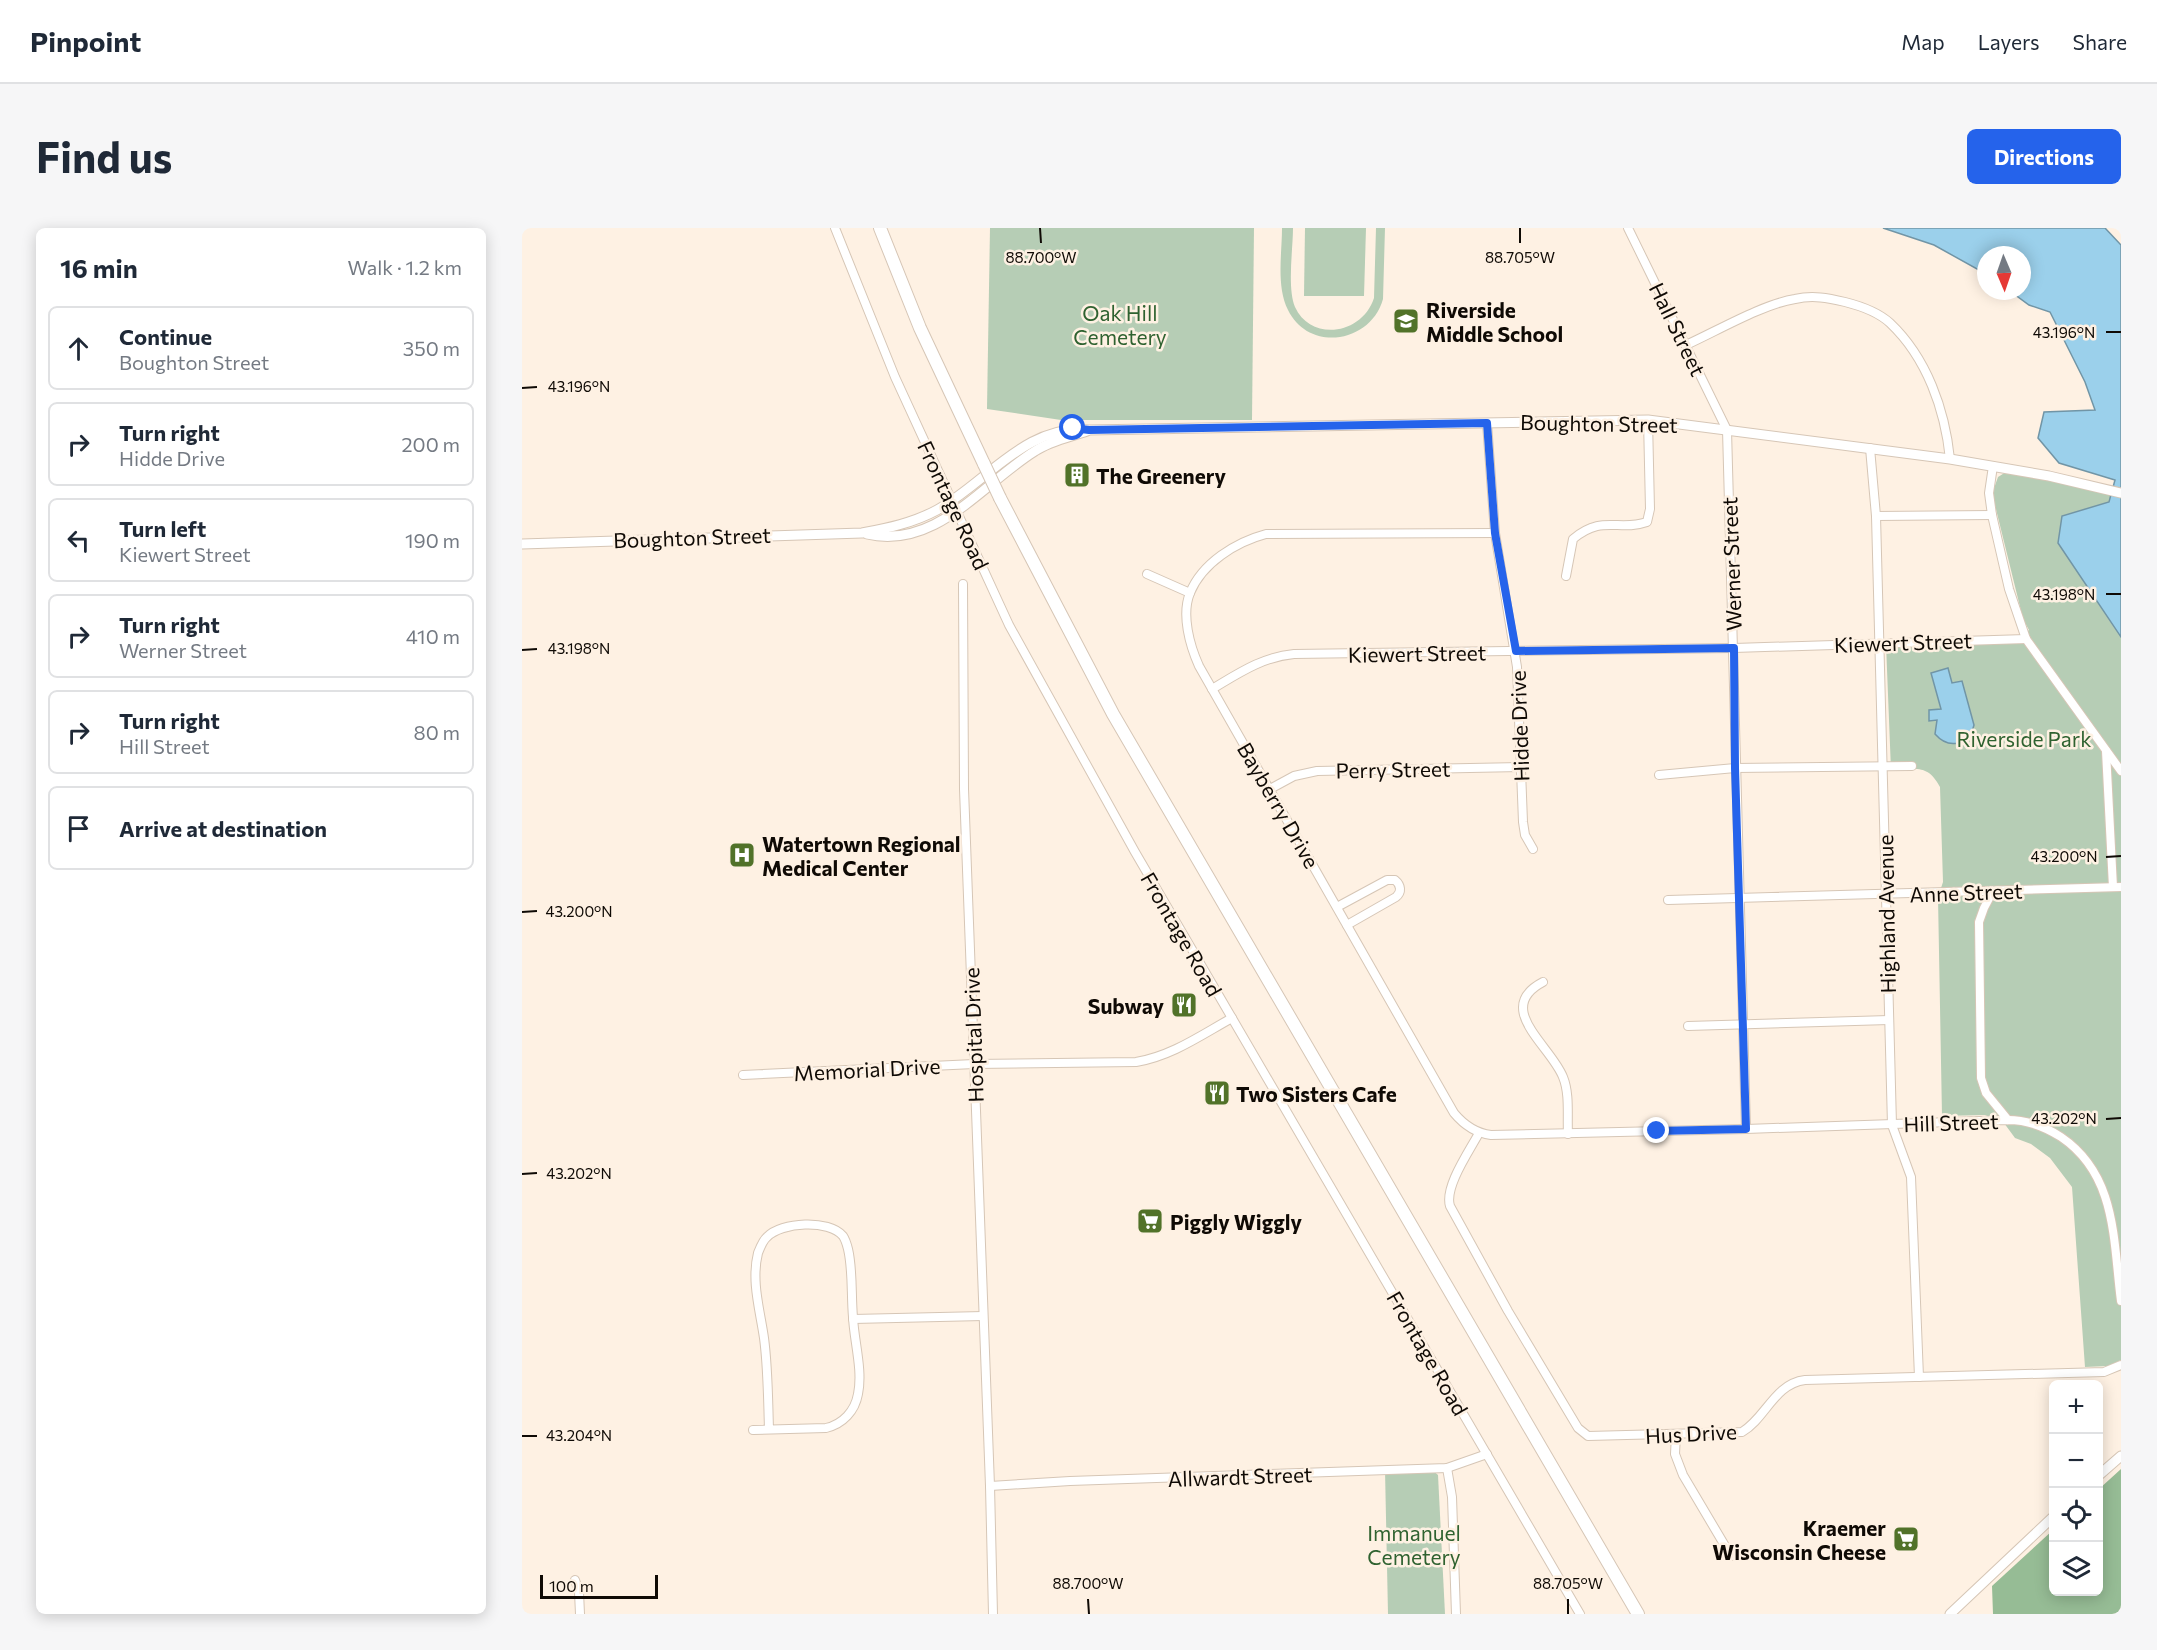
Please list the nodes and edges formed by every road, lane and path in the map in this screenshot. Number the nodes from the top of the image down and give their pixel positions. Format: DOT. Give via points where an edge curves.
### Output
graph roads {
  1 [pos="835,228"];
  2 [pos="880,228"];
  3 [pos="1628,228"];
  4 [pos="1686,345"];
  5 [pos="1648,420"];
  6 [pos="1487,423"];
  7 [pos="1089,430"];
  8 [pos="1727,430"];
  9 [pos="1870,448"];
  10 [pos="1950,459"];
  11 [pos="1993,466"];
  12 [pos="2121,493"];
  13 [pos="951,501"];
  14 [pos="956,511"];
  15 [pos="1992,515"];
  16 [pos="1876,516"];
  17 [pos="861,533"];
  18 [pos="1495,533"];
  19 [pos="522,544"];
  20 [pos="1147,574"];
  21 [pos="1566,576"];
  22 [pos="963,584"];
  23 [pos="1190,592"];
  24 [pos="2026,639"];
  25 [pos="1879,643"];
  26 [pos="1734,648"];
  27 [pos="1516,651"];
  28 [pos="1212,689"];
  29 [pos="2110,762"];
  30 [pos="1881,765"];
  31 [pos="1912,766"];
  32 [pos="1521,767"];
  33 [pos="1735,768"];
  34 [pos="2121,771"];
  35 [pos="1659,775"];
  36 [pos="1270,789"];
  37 [pos="1533,849"];
  38 [pos="2117,887"];
  39 [pos="1993,891"];
  40 [pos="1886,894"];
  41 [pos="1739,898"];
  42 [pos="1668,900"];
  43 [pos="1337,907"];
  44 [pos="1347,925"];
  45 [pos="1543,982"];
  46 [pos="1232,1018"];
  47 [pos="1889,1020"];
  48 [pos="1742,1023"];
  49 [pos="1688,1026"];
  50 [pos="974,1064"];
  51 [pos="743,1075"];
  52 [pos="2008,1120"];
  53 [pos="1892,1125"];
  54 [pos="1746,1129"];
  55 [pos="1479,1133"];
  56 [pos="1568,1134"];
  57 [pos="2121,1300"];
  58 [pos="983,1316"];
  59 [pos="853,1319"];
  60 [pos="2121,1365"];
  61 [pos="1919,1377"];
  62 [pos="753,1430"];
  63 [pos="769,1430"];
  64 [pos="1676,1434"];
  65 [pos="1486,1454"];
  66 [pos="2121,1456"];
  67 [pos="1447,1468"];
  68 [pos="2103,1472"];
  69 [pos="990,1486"];
  70 [pos="2049,1521"];
  71 [pos="1731,1556"];
  72 [pos="575,1580"];
  73 [pos="580,1614"];
  74 [pos="993,1614"];
  75 [pos="1456,1614"];
  76 [pos="1580,1614"];
  77 [pos="1638,1614"];
  78 [pos="1950,1614"];
  1 -- 13 [label="street, Frontage Road" via="895,377"];
  2 -- 77 [label="highway, bridge" via="920,328 1000,498 1113,714"];
  3 -- 4 [label="street, Hall Street"];
  4 -- 8 [label="street, Hall Street"];
  4 -- 10 [label="street" via="1793,299 1829,298 1865,308 1890,323 1924,367 1947,434"];
  5 -- 6 [label="street, Boughton Street"];
  5 -- 8 [label="street, Boughton Street"];
  5 -- 21 [label="street" via="1647,522 1586,528 1573,538"];
  6 -- 7 [label="street, Boughton Street"];
  6 -- 18 [label="street, Hidde Drive"];
  7 -- 13 [label="street, Boughton Street" via="1067,429 1036,440 1007,457"];
  7 -- 14 [label="street, Boughton Street" via="1037,450"];
  8 -- 9 [label="street, Boughton Street"];
  8 -- 26 [label="street, Werner Street"];
  9 -- 10 [label="street, Boughton Street"];
  9 -- 16 [label="street, Highland Avenue"];
  10 -- 11 [label="street, Boughton Street"];
  11 -- 12 [label="street, Boughton Street"];
  11 -- 15 [label="street" via="1989,493"];
  13 -- 14 [label="street, Frontage Road"];
  13 -- 17 [label="street, Boughton Street" via="915,520"];
  14 -- 17 [label="street, Boughton Street" via="932,526 904,535"];
  14 -- 46 [label="street, Frontage Road" via="1009,625 1059,718"];
  15 -- 16 [label="street"];
  15 -- 24 [label="street" via="2009,589"];
  16 -- 25 [label="street, Highland Avenue"];
  17 -- 19 [label="street, Boughton Street"];
  18 -- 23 [label="street" via="1266,534 1228,550 1203,572"];
  18 -- 27 [label="street, Hidde Drive"];
  20 -- 23 [label="street"];
  22 -- 50 [label="street, Hospital Drive" via="964,789"];
  23 -- 28 [label="street, Bayberry Drive" via="1190,648"];
  24 -- 25 [label="street, Kiewert Street"];
  24 -- 29 [label="street" via="2106,750"];
  25 -- 26 [label="street, Kiewert Street"];
  25 -- 30 [label="street, Highland Avenue"];
  26 -- 27 [label="street, Kiewert Street"];
  26 -- 33 [label="street, Werner Street"];
  27 -- 28 [label="street, Kiewert Street" via="1278,656 1259,661"];
  27 -- 32 [label="street, Hidde Drive"];
  28 -- 36 [label="street, Bayberry Drive"];
  29 -- 34 [label="street"];
  29 -- 38 [label="street"];
  30 -- 31 [label="street"];
  30 -- 33 [label="street"];
  30 -- 40 [label="street, Highland Avenue"];
  32 -- 36 [label="street, Perry Street" via="1317,771 1294,776"];
  32 -- 37 [label="street, Hidde Drive" via="1523,822"];
  33 -- 35 [label="street"];
  33 -- 41 [label="street, Werner Street"];
  36 -- 43 [label="street, Bayberry Drive"];
  38 -- 39 [label="street, Anne Street"];
  39 -- 40 [label="street, Anne Street"];
  39 -- 52 [label="street" via="1979,922 1979,1062 1982,1086"];
  40 -- 41 [label="street, Anne Street"];
  40 -- 47 [label="street, Highland Avenue"];
  41 -- 42 [label="street, Anne Street"];
  41 -- 48 [label="street, Werner Street"];
  43 -- 44 [label="street, Bayberry Drive"];
  43 -- 44 [label="street" via="1387,880 1395,880 1400,886 1396,897"];
  44 -- 55 [label="street, Bayberry Drive" via="1454,1113"];
  45 -- 56 [label="street" via="1528,990 1523,1013 1527,1025 1564,1078"];
  46 -- 50 [label="street, Memorial Drive" via="1154,1059"];
  46 -- 65 [label="street, Frontage Road"];
  47 -- 48 [label="street"];
  47 -- 53 [label="street, Highland Avenue"];
  48 -- 49 [label="street"];
  48 -- 54 [label="street, Werner Street"];
  50 -- 51 [label="street, Memorial Drive"];
  50 -- 58 [label="street, Hospital Drive"];
  52 -- 53 [label="street, Hill Street"];
  52 -- 57 [label="street, Hill Street" via="2037,1125 2062,1138 2080,1154 2100,1182 2111,1216"];
  53 -- 54 [label="street, Hill Street"];
  53 -- 61 [label="street, Highland Avenue" via="1911,1177"];
  54 -- 56 [label="street, Hill Street"];
  55 -- 56 [label="street"];
  55 -- 64 [label="street, Hus Drive" via="1452,1186 1450,1206 1578,1428 1597,1437"];
  58 -- 59 [label="street"];
  58 -- 69 [label="street, Hospital Drive"];
  59 -- 63 [label="street" via="859,1393 847,1417 826,1428"];
  59 -- 63 [label="street" via="848,1249 843,1236 830,1227 806,1224 783,1228 766,1237 759,1252 755,1280 764,1341"];
  60 -- 61 [label="street, Hus Drive" via="2104,1372"];
  61 -- 64 [label="street, Hus Drive" via="1796,1381 1784,1388 1742,1432"];
  62 -- 63 [label="street"];
  64 -- 71 [label="street" via="1675,1454 1683,1475"];
  65 -- 67 [label="street, Allwardt Street"];
  65 -- 76 [label="street, Frontage Road"];
  66 -- 68 [label="street"];
  67 -- 69 [label="street, Allwardt Street"];
  67 -- 75 [label="street" via="1452,1497"];
  69 -- 74 [label="street, Hospital Drive"];
  70 -- 78 [label="street"];
  72 -- 73 [label="street"];
}
